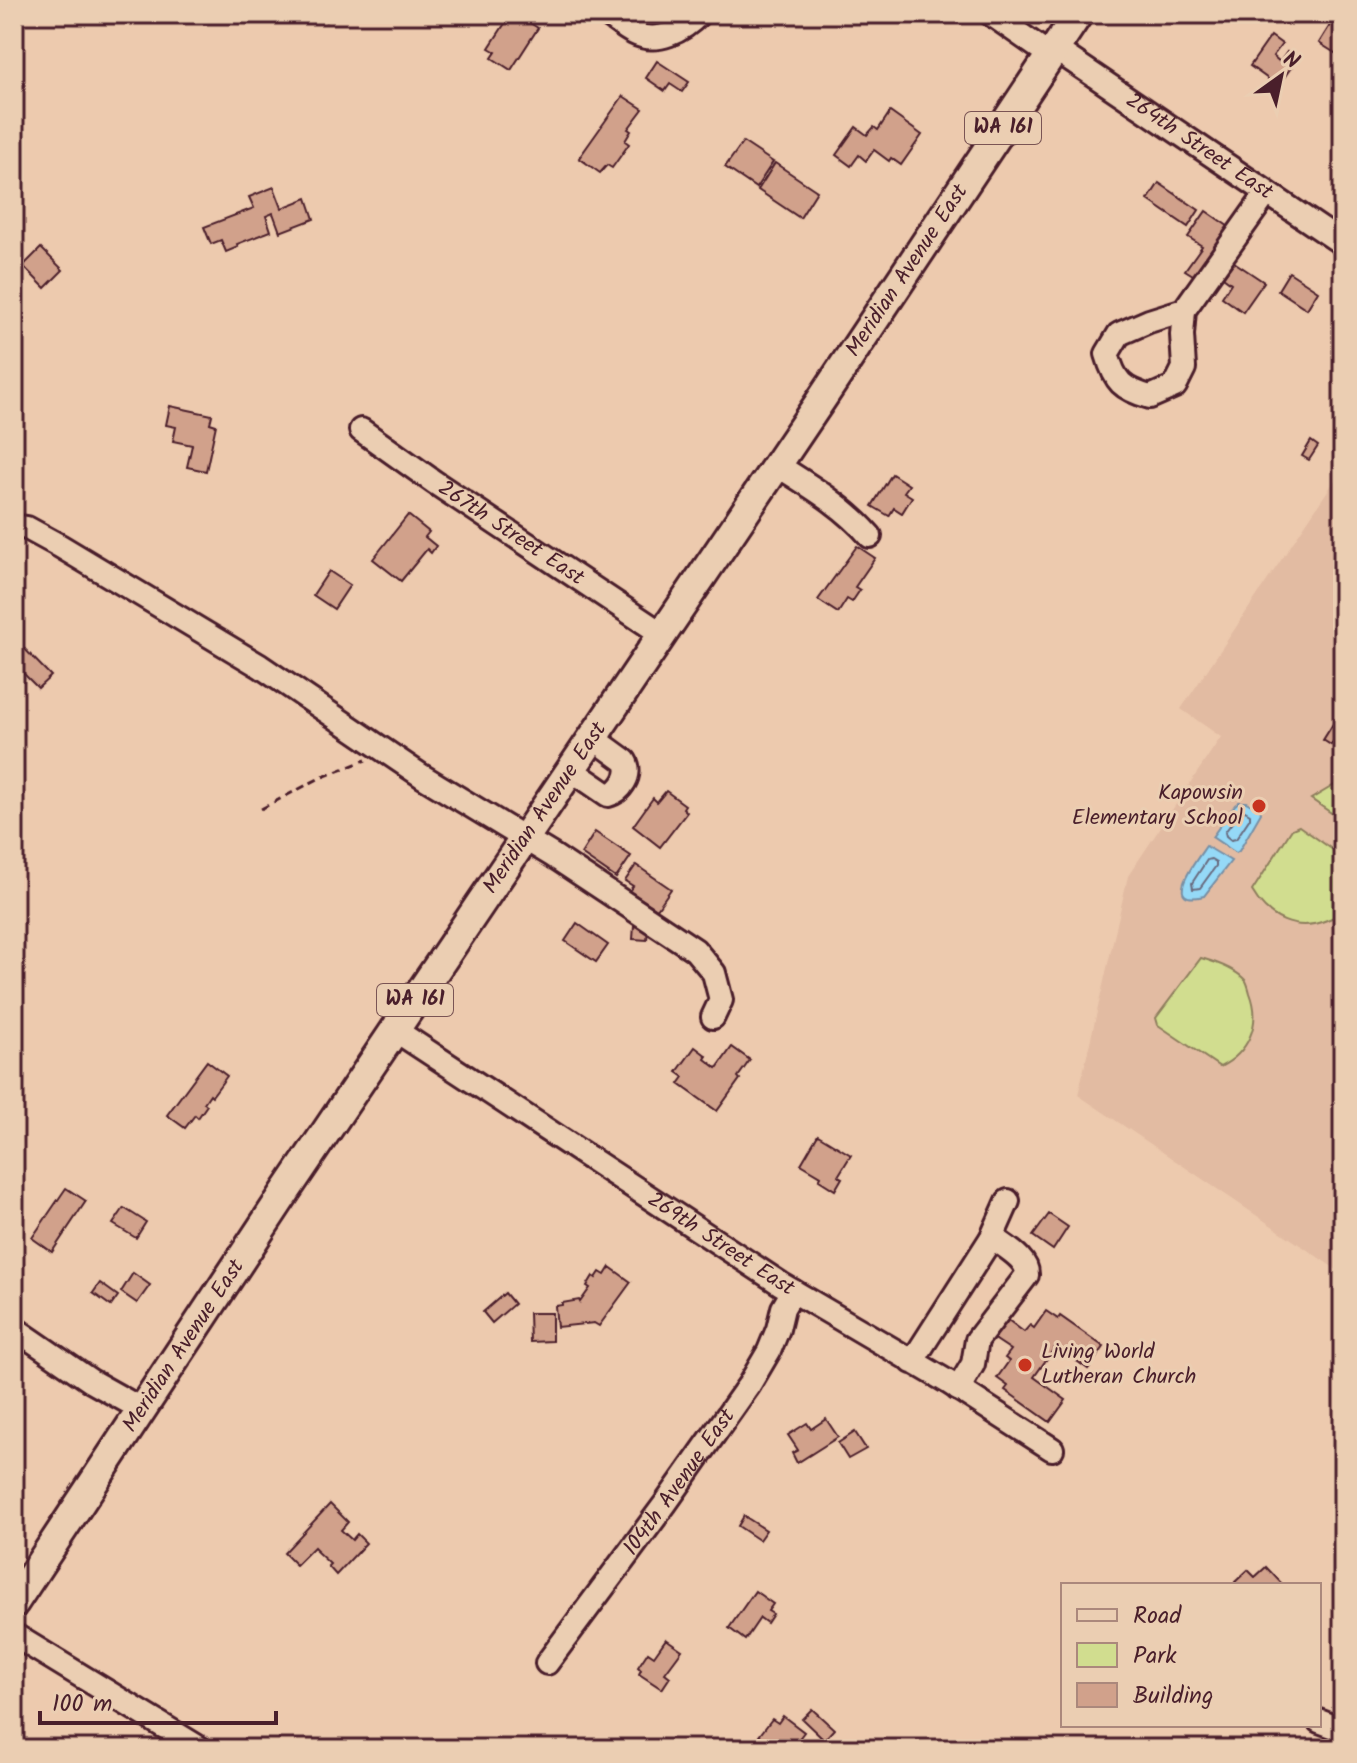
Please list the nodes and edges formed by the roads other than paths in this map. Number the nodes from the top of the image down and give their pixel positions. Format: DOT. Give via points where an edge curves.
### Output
graph roads {
  1 [pos="606,14"];
  2 [pos="699,14"];
  3 [pos="991,14"];
  4 [pos="1078,14"];
  5 [pos="1053,52"];
  6 [pos="1267,193"];
  7 [pos="1343,244"];
  8 [pos="1184,310"];
  9 [pos="361,430"];
  10 [pos="777,465"];
  11 [pos="14,526"];
  12 [pos="870,536"];
  13 [pos="662,634"];
  14 [pos="592,737"];
  15 [pos="570,769"];
  16 [pos="523,838"];
  17 [pos="713,1017"];
  18 [pos="395,1030"];
  19 [pos="1008,1201"];
  20 [pos="992,1237"];
  21 [pos="793,1291"];
  22 [pos="14,1328"];
  23 [pos="912,1362"];
  24 [pos="958,1389"];
  25 [pos="141,1409"];
  26 [pos="1052,1449"];
  27 [pos="14,1603"];
  28 [pos="14,1635"];
  29 [pos="547,1663"];
  30 [pos="1321,1722"];
  31 [pos="1343,1730"];
  32 [pos="201,1749"];
  1 -- 2 [label="street" via="635,34 653,38 684,29"];
  3 -- 5 [label="street, 264th Street East"];
  4 -- 5 [label="main road, Meridian Avenue East / WA 161"];
  5 -- 6 [label="street, 264th Street East"];
  5 -- 10 [label="main road, Meridian Avenue East / WA 161"];
  6 -- 7 [label="street, 264th Street East"];
  6 -- 8 [label="street"];
  9 -- 13 [label="street, 267th Street East"];
  10 -- 12 [label="street" via="836,504"];
  10 -- 13 [label="main road, Meridian Avenue East / WA 161"];
  11 -- 16 [label="street" via="60,546 260,666"];
  13 -- 14 [label="main road, Meridian Avenue East / WA 161"];
  14 -- 15 [label="main road, Meridian Avenue East / WA 161"];
  14 -- 15 [label="street" via="628,766 622,784 608,795"];
  15 -- 16 [label="main road, Meridian Avenue East / WA 161"];
  16 -- 17 [label="street" via="695,950 714,973 721,1000"];
  16 -- 18 [label="main road, Meridian Avenue East / WA 161"];
  18 -- 21 [label="street, 269th Street East"];
  18 -- 25 [label="main road, Meridian Avenue East / WA 161"];
  19 -- 20 [label="street"];
  20 -- 23 [label="street"];
  20 -- 24 [label="street" via="1025,1263 1027,1275 977,1340 973,1364"];
  21 -- 23 [label="street, 269th Street East"];
  21 -- 29 [label="street, 104th Avenue East" via="749,1385"];
  22 -- 25 [label="street"];
  23 -- 24 [label="street, 269th Street East"];
  24 -- 26 [label="street, 269th Street East"];
  25 -- 27 [label="main road, Meridian Avenue East / WA 161"];
  28 -- 32 [label="street"];
  30 -- 31 [label="street"];
}
